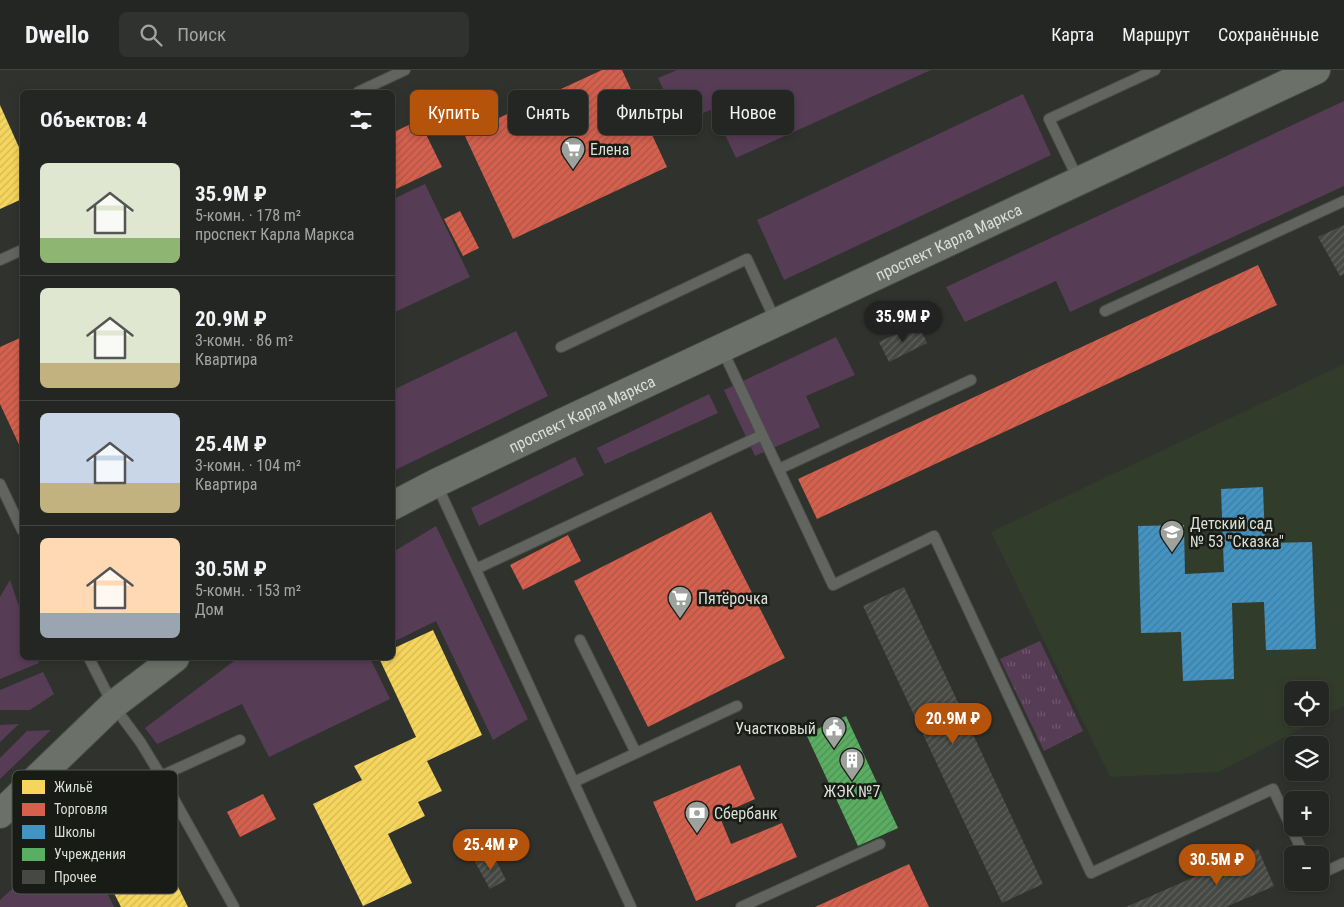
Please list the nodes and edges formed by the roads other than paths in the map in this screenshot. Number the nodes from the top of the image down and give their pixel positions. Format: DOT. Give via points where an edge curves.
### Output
graph roads {
  1 [pos="405,70"];
  2 [pos="1155,70"];
  3 [pos="1316,70"];
  4 [pos="362,90"];
  5 [pos="1079,180"];
  6 [pos="1344,201"];
  7 [pos="20,251"];
  8 [pos="0,260"];
  9 [pos="1105,311"];
  10 [pos="777,322"];
  11 [pos="561,347"];
  12 [pos="722,348"];
  13 [pos="971,380"];
  14 [pos="762,435"];
  15 [pos="779,469"];
  16 [pos="436,483"];
  17 [pos="0,484"];
  18 [pos="395,504"];
  19 [pos="20,526"];
  20 [pos="476,568"];
  21 [pos="580,640"];
  22 [pos="90,660"];
  23 [pos="172,660"];
  24 [pos="113,704"];
  25 [pos="736,706"];
  26 [pos="240,740"];
  27 [pos="636,753"];
  28 [pos="45,770"];
  29 [pos="157,770"];
  30 [pos="174,770"];
  31 [pos="574,782"];
  32 [pos="12,802"];
  33 [pos="178,807"];
  34 [pos="0,814"];
  35 [pos="880,844"];
  36 [pos="1300,846"];
  37 [pos="1344,863"];
  38 [pos="1329,870"];
  39 [pos="234,907"];
  40 [pos="632,907"];
  41 [pos="741,907"];
  1 -- 4 [label="lane"];
  2 -- 5 [label="lane" via="1049,119"];
  3 -- 5 [label="street, проспект Карла Маркса"];
  5 -- 10 [label="street, проспект Карла Маркса"];
  6 -- 9 [label="lane"];
  7 -- 8 [label="lane"];
  10 -- 11 [label="lane" via="747,259"];
  10 -- 12 [label="street, проспект Карла Маркса"];
  12 -- 14 [label="lane"];
  12 -- 16 [label="street, проспект Карла Маркса"];
  13 -- 15 [label="lane"];
  14 -- 15 [label="lane"];
  14 -- 20 [label="lane"];
  15 -- 36 [label="lane" via="832,585 934,536 1091,873 1273,788"];
  16 -- 18 [label="street, проспект Карла Маркса"];
  16 -- 20 [label="lane"];
  17 -- 19 [label="lane"];
  20 -- 31 [label="lane"];
  21 -- 27 [label="lane"];
  22 -- 24 [label="lane"];
  23 -- 24 [label="street"];
  24 -- 28 [label="street"];
  24 -- 29 [label="lane"];
  25 -- 27 [label="lane"];
  26 -- 30 [label="lane"];
  27 -- 31 [label="lane"];
  31 -- 40 [label="lane"];
  32 -- 34 [label="street"];
  33 -- 39 [label="lane"];
  35 -- 41 [label="lane"];
  37 -- 38 [label="lane"];
}
